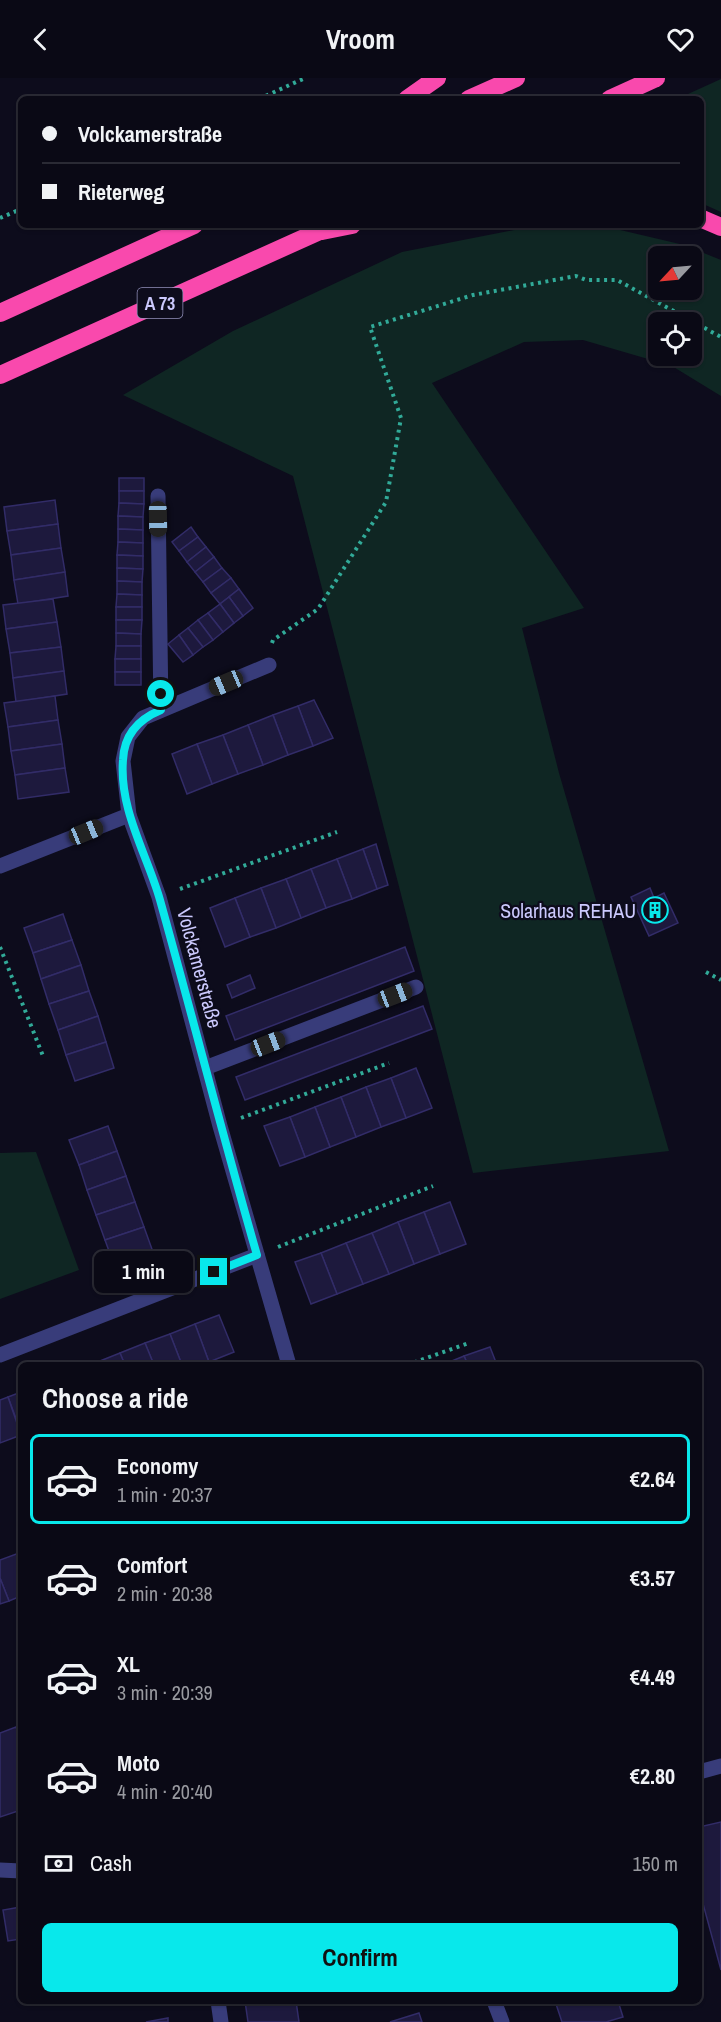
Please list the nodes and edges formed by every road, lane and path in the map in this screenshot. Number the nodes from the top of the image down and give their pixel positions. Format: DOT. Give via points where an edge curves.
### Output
graph roads {
  1 [pos="305,78"];
  2 [pos="437,78"];
  3 [pos="516,78"];
  4 [pos="656,78"];
  5 [pos="266,96"];
  6 [pos="411,96"];
  7 [pos="476,96"];
  8 [pos="617,96"];
  9 [pos="18,210"];
  10 [pos="0,218"];
  11 [pos="704,220"];
  12 [pos="721,227"];
  13 [pos="187,228"];
  14 [pos="326,228"];
  15 [pos="0,314"];
  16 [pos="721,337"];
  17 [pos="0,375"];
  18 [pos="158,496"];
  19 [pos="269,665"];
  20 [pos="161,710"];
  21 [pos="129,815"];
  22 [pos="337,832"];
  23 [pos="0,866"];
  24 [pos="159,897"];
  25 [pos="0,947"];
  26 [pos="706,972"];
  27 [pos="721,980"];
  28 [pos="416,987"];
  29 [pos="43,1056"];
  30 [pos="389,1063"];
  31 [pos="205,1068"];
  32 [pos="220,1126"];
  33 [pos="434,1186"];
  34 [pos="257,1255"];
  35 [pos="469,1343"];
  36 [pos="0,1355"];
  37 [pos="288,1362"];
  38 [pos="415,1362"];
  39 [pos="721,1766"];
  40 [pos="702,1771"];
  41 [pos="0,1870"];
  42 [pos="18,1871"];
  43 [pos="218,2004"];
  44 [pos="495,2004"];
  45 [pos="221,2022"];
  46 [pos="502,2022"];
  1 -- 5 [label="path"];
  2 -- 6 [label="highway"];
  3 -- 7 [label="highway"];
  4 -- 8 [label="highway"];
  9 -- 10 [label="path"];
  11 -- 12 [label="highway"];
  13 -- 15 [label="highway"];
  14 -- 17 [label="highway, A 73"];
  16 -- 19 [label="path" via="616,280 576,276 473,295 370,327 400,418 386,501 318,609 273,640"];
  18 -- 20 [label="street"];
  19 -- 20 [label="street, Volckamerstraße"];
  20 -- 21 [label="street, Volckamerstraße" via="143,718 128,737 123,761"];
  21 -- 23 [label="street"];
  21 -- 24 [label="street, Volckamerstraße"];
  22 -- 24 [label="path"];
  24 -- 31 [label="street, Volckamerstraße"];
  25 -- 29 [label="path"];
  26 -- 27 [label="path"];
  28 -- 31 [label="street"];
  30 -- 32 [label="path"];
  31 -- 32 [label="street, Volckamerstraße"];
  32 -- 34 [label="street, Volckamerstraße"];
  33 -- 34 [label="path"];
  34 -- 36 [label="street"];
  34 -- 37 [label="street, Volckamerstraße"];
  35 -- 38 [label="path"];
  39 -- 40 [label="street"];
  41 -- 42 [label="street"];
  43 -- 45 [label="street"];
  44 -- 46 [label="street"];
}
